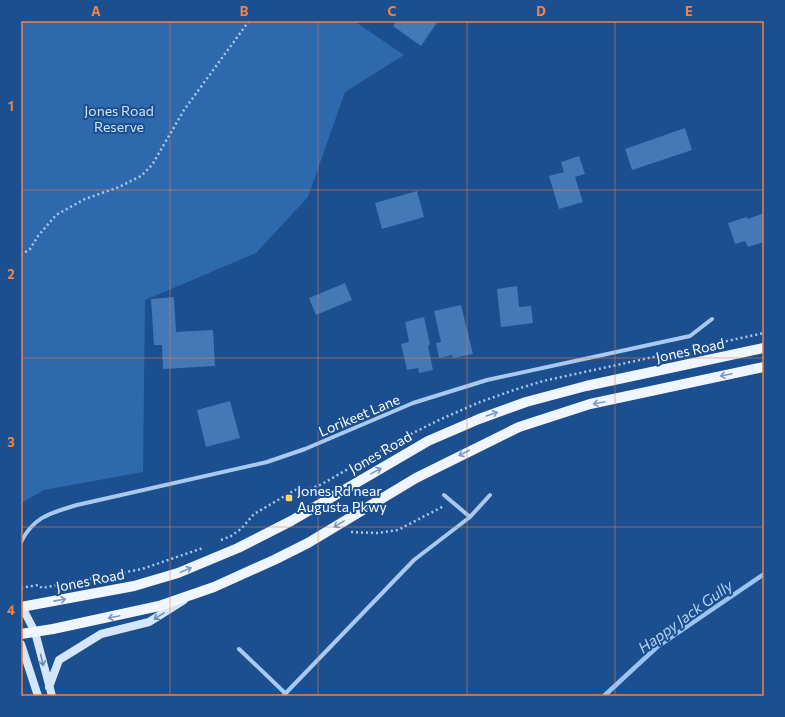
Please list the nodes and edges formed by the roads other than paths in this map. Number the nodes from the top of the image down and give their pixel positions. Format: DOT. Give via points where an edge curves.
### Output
graph roads {
  1 [pos="712,319"];
  2 [pos="764,348"];
  3 [pos="764,367"];
  4 [pos="444,495"];
  5 [pos="490,495"];
  6 [pos="470,517"];
  7 [pos="21,542"];
  8 [pos="192,596"];
  9 [pos="21,608"];
  10 [pos="36,632"];
  11 [pos="21,634"];
  12 [pos="21,644"];
  13 [pos="239,648"];
  14 [pos="49,687"];
  15 [pos="284,695"];
  16 [pos="38,696"];
  17 [pos="52,696"];
  1 -- 7 [label="street, Lorikeet Lane" via="690,336 487,380 413,403 305,449 267,462 46,514 33,524"];
  9 -- 2 [label="main road, Jones Road, one-way" via="134,586 178,573 238,548 290,521 428,441 526,402 586,386"];
  3 -- 8 [label="main road, one-way" via="590,404 519,427 416,478 308,543"];
  4 -- 6 [label="street"];
  5 -- 6 [label="street"];
  6 -- 15 [label="street" via="414,560"];
  8 -- 10 [label="main road, one-way" via="159,606"];
  8 -- 14 [label="street, one-way" via="150,622 101,634 59,660"];
  9 -- 10 [label="street, Jones Road"];
  10 -- 11 [label="main road"];
  10 -- 14 [label="street, Jones Road, one-way"];
  12 -- 16 [label="street"];
  13 -- 15 [label="street"];
  14 -- 17 [label="street, Jones Road"];
}
